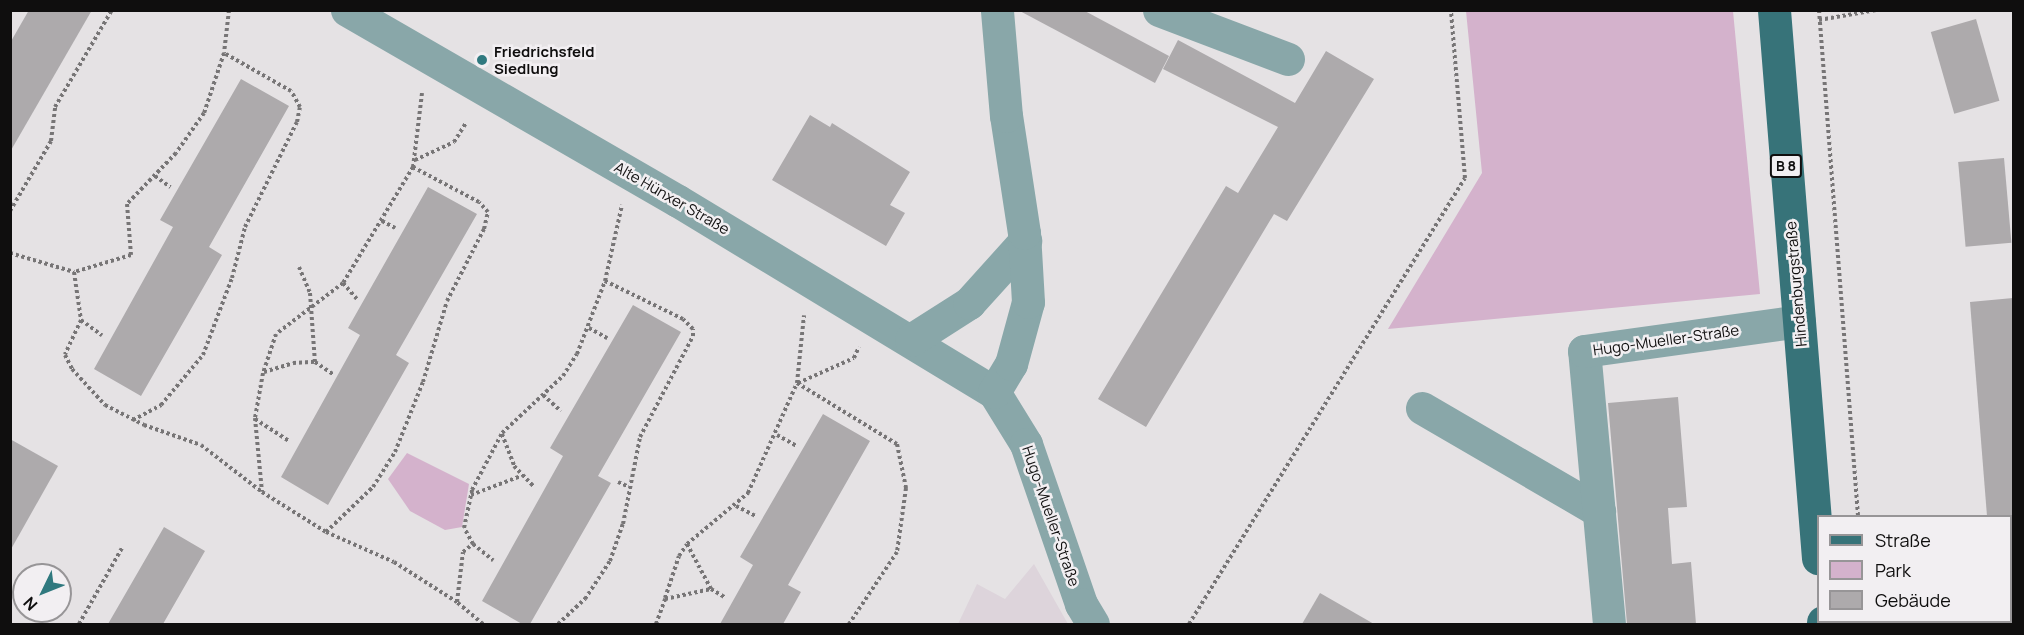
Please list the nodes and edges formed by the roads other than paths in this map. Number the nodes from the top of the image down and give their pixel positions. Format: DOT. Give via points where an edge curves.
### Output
graph roads {
  1 [pos="346,10"];
  2 [pos="997,10"];
  3 [pos="1159,10"];
  4 [pos="1774,10"];
  5 [pos="1288,59"];
  6 [pos="1025,241"];
  7 [pos="1799,321"];
  8 [pos="911,340"];
  9 [pos="994,392"];
  10 [pos="1422,408"];
  11 [pos="1599,511"];
  12 [pos="1817,546"];
  13 [pos="1093,624"];
  14 [pos="1609,624"];
  1 -- 8 [label="street, Alte Hünxer Straße"];
  2 -- 6 [label="street" via="1006,116"];
  3 -- 5 [label="street"];
  4 -- 7 [label="main road, Hindenburgstraße / B 8"];
  6 -- 8 [label="street" via="969,303"];
  6 -- 9 [label="street" via="1028,302 1011,364"];
  7 -- 11 [label="street, Hugo-Mueller-Straße" via="1584,351"];
  7 -- 12 [label="main road, Hindenburgstraße / B 8"];
  8 -- 9 [label="street, Alte Hünxer Straße"];
  9 -- 13 [label="street, Hugo-Mueller-Straße" via="1026,444 1081,604"];
  10 -- 11 [label="street"];
  11 -- 14 [label="street, Hugo-Mueller-Straße"];
}
